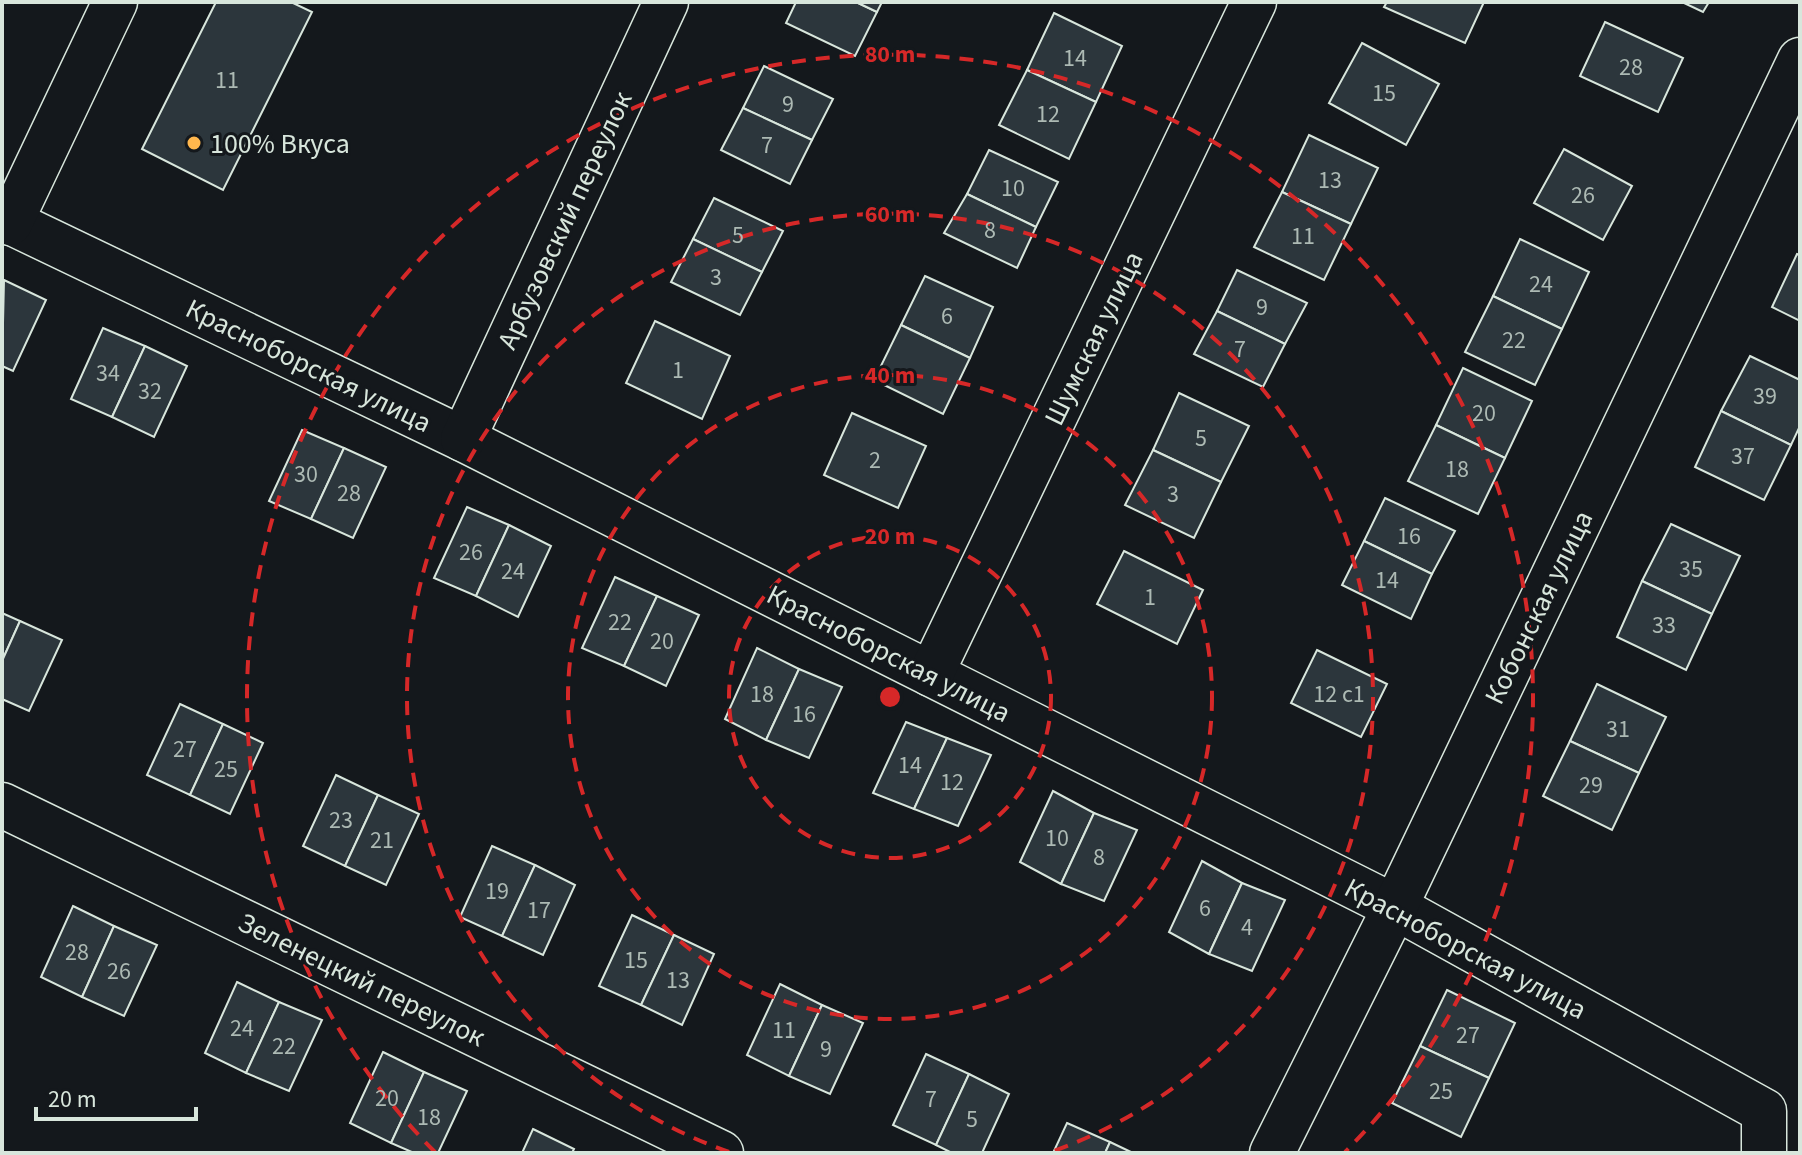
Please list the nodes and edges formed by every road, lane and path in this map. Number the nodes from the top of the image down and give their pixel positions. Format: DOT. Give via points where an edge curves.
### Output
graph roads {
  1 [pos="115,2"];
  2 [pos="666,2"];
  3 [pos="1254,2"];
  4 [pos="1800,60"];
  5 [pos="6,220"];
  6 [pos="463,439"];
  7 [pos="931,674"];
  8 [pos="2,805"];
  9 [pos="1395,907"];
  10 [pos="1764,1132"];
  11 [pos="721,1153"];
  12 [pos="1272,1153"];
  1 -- 5 [label="street"];
  2 -- 6 [label="street, Арбузовский переулок"];
  3 -- 7 [label="street, Шумская улица"];
  4 -- 9 [label="street, Кобонская улица"];
  5 -- 6 [label="street, Красноборская улица"];
  6 -- 7 [label="street, Красноборская улица"];
  7 -- 9 [label="street, Красноборская улица"];
  8 -- 11 [label="street, Зеленецкий переулок"];
  9 -- 10 [label="street, Красноборская улица"];
  9 -- 12 [label="street, Кобонская улица"];
}
